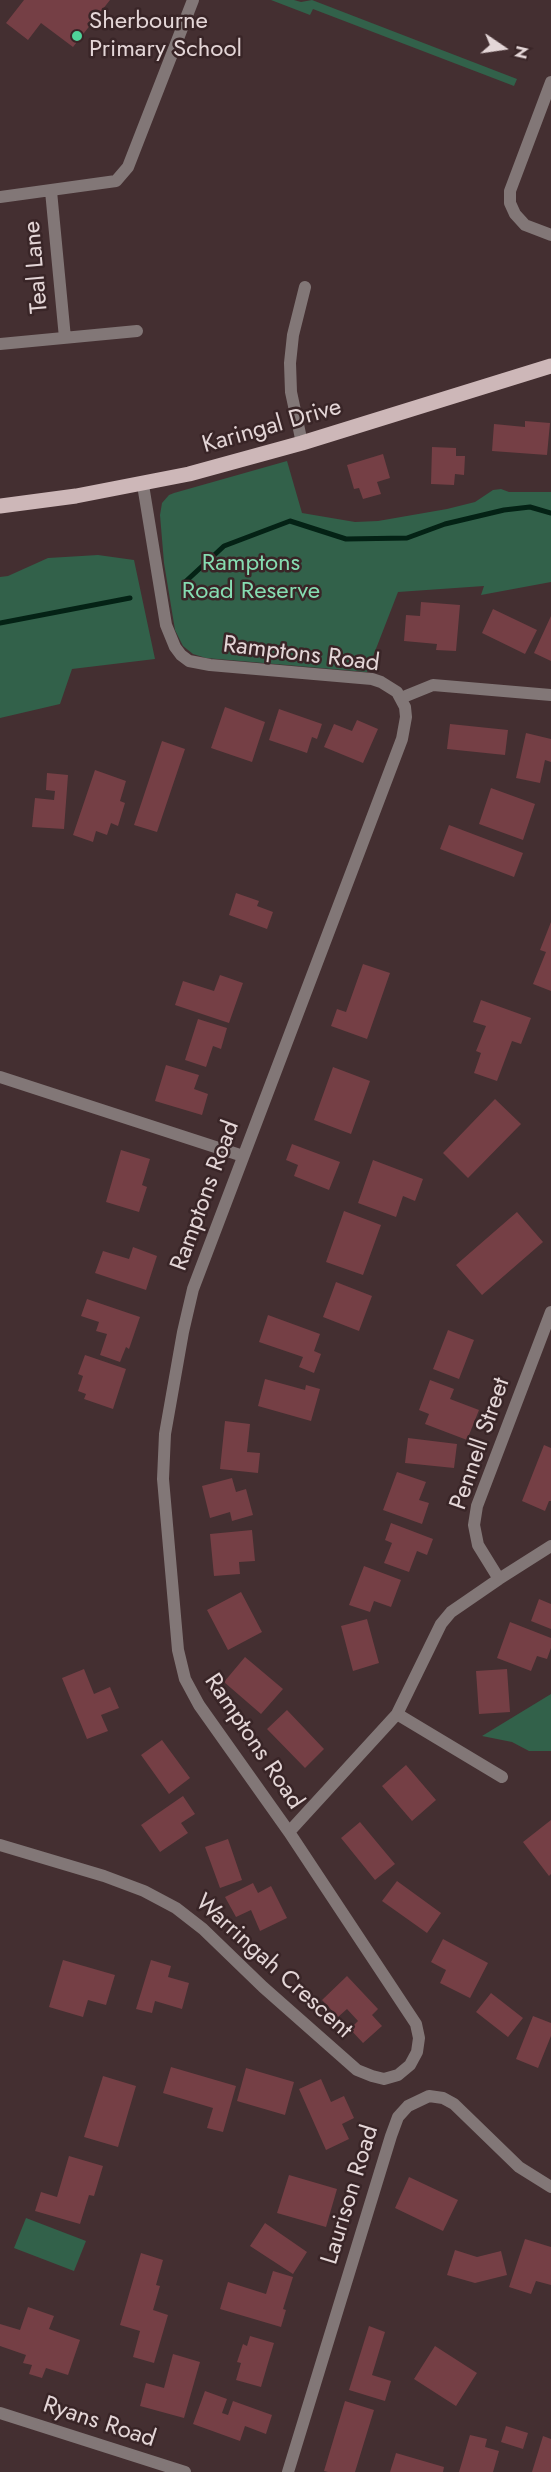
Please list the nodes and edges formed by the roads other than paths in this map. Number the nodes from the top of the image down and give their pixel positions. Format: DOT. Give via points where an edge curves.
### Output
graph roads {
  1 [pos="194,0"];
  2 [pos="551,82"];
  3 [pos="51,192"];
  4 [pos="0,196"];
  5 [pos="551,235"];
  6 [pos="305,286"];
  7 [pos="137,331"];
  8 [pos="64,338"];
  9 [pos="0,344"];
  10 [pos="551,366"];
  11 [pos="302,443"];
  12 [pos="143,485"];
  13 [pos="0,506"];
  14 [pos="551,695"];
  15 [pos="401,698"];
  16 [pos="0,1077"];
  17 [pos="243,1156"];
  18 [pos="551,1312"];
  19 [pos="551,1546"];
  20 [pos="499,1579"];
  21 [pos="397,1714"];
  22 [pos="502,1777"];
  23 [pos="289,1832"];
  24 [pos="0,1845"];
  25 [pos="410,2065"];
  26 [pos="551,2187"];
  27 [pos="0,2413"];
  28 [pos="185,2472"];
  29 [pos="288,2472"];
  1 -- 3 [label="street" via="128,167 116,181"];
  2 -- 5 [label="street" via="510,191 510,203 525,225"];
  3 -- 4 [label="street"];
  3 -- 8 [label="street, Teal Lane"];
  6 -- 11 [label="street" via="290,363 291,392"];
  7 -- 8 [label="street, Teal Lane"];
  8 -- 9 [label="street, Teal Lane"];
  10 -- 11 [label="main road, Karingal Drive"];
  11 -- 12 [label="main road, Karingal Drive"];
  12 -- 13 [label="main road, Karingal Drive"];
  12 -- 15 [label="street, Ramptons Road" via="166,625 181,655 210,666 372,679 390,687"];
  14 -- 15 [label="street" via="433,685"];
  15 -- 17 [label="street, Ramptons Road" via="406,717 402,739"];
  16 -- 17 [label="street"];
  17 -- 23 [label="street, Ramptons Road" via="187,1310 165,1434 163,1479 178,1650 185,1679 198,1705"];
  18 -- 20 [label="street, Pennell Street" via="477,1506 474,1525 478,1545"];
  19 -- 20 [label="street"];
  20 -- 21 [label="street" via="462,1603 441,1624"];
  21 -- 22 [label="street"];
  21 -- 23 [label="street"];
  23 -- 25 [label="street, Ramptons Road" via="416,2024 417,2052"];
  24 -- 25 [label="street, Warringah Crescent" via="144,1891 176,1908 357,2070 384,2079 398,2075"];
  26 -- 29 [label="street, Laurison Road" via="519,2167 454,2104 429,2096 408,2106 398,2117 391,2136"];
  27 -- 28 [label="street, Ryans Road"];
}
